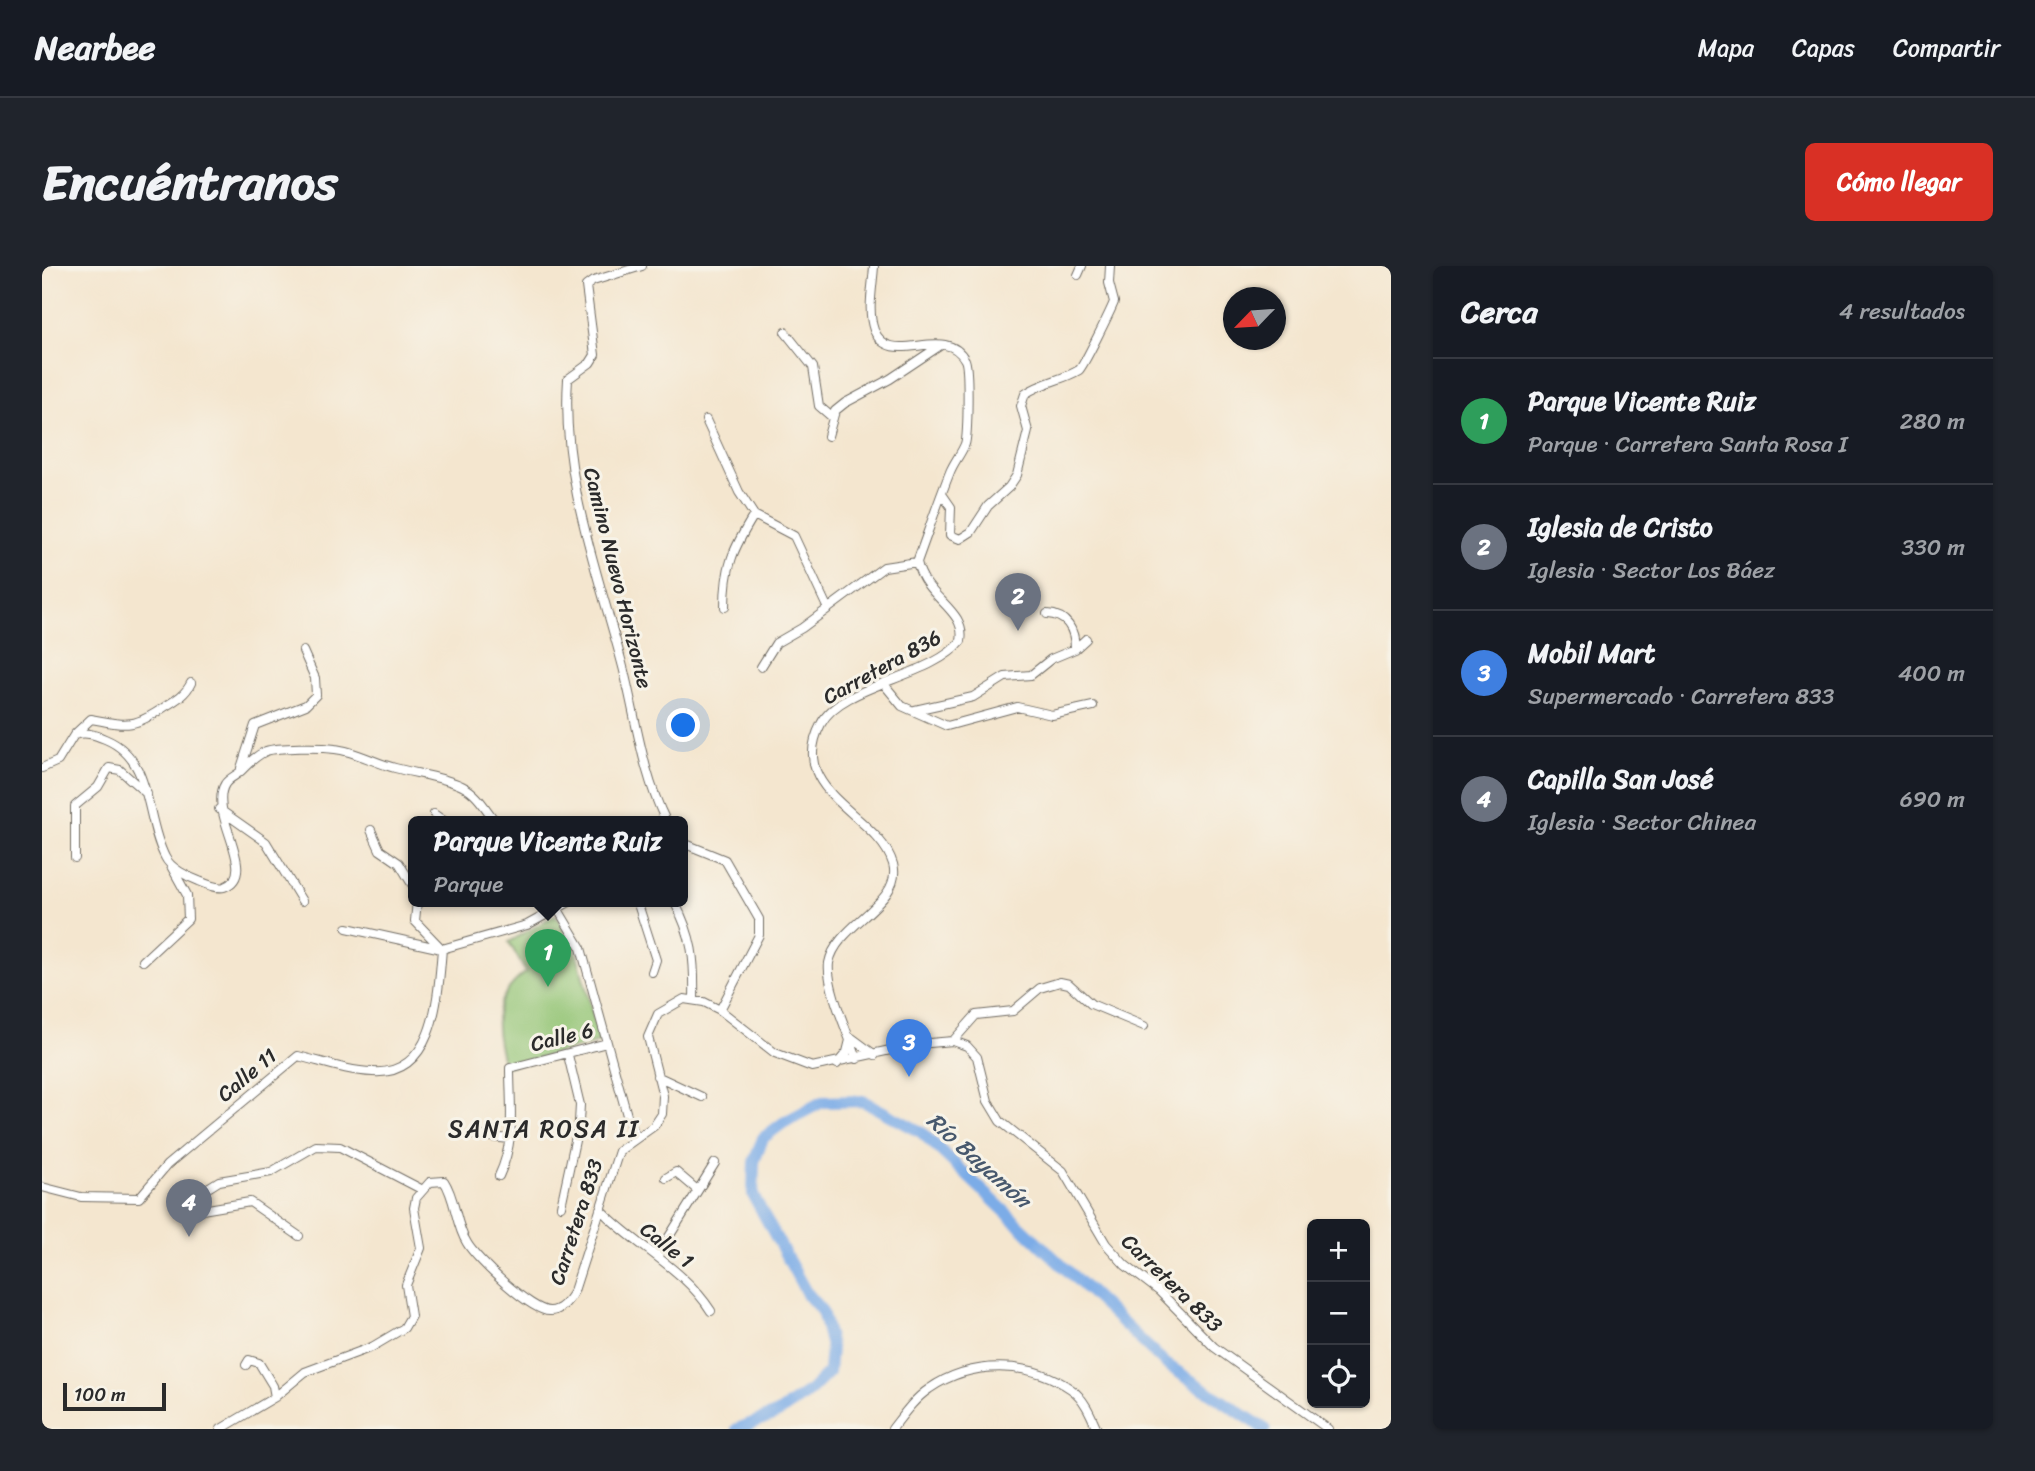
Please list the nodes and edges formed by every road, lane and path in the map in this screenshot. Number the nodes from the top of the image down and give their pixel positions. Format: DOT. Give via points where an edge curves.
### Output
graph roads {
  1 [pos="642,266"];
  2 [pos="874,266"];
  3 [pos="1111,266"];
  4 [pos="785,332"];
  5 [pos="944,343"];
  6 [pos="833,418"];
  7 [pos="706,420"];
  8 [pos="828,436"];
  9 [pos="942,494"];
  10 [pos="754,515"];
  11 [pos="917,562"];
  12 [pos="725,607"];
  13 [pos="827,607"];
  14 [pos="1047,614"];
  15 [pos="1086,639"];
  16 [pos="1075,649"];
  17 [pos="303,650"];
  18 [pos="761,667"];
  19 [pos="191,683"];
  20 [pos="884,683"];
  21 [pos="1093,706"];
  22 [pos="915,710"];
  23 [pos="74,735"];
  24 [pos="42,768"];
  25 [pos="239,774"];
  26 [pos="147,794"];
  27 [pos="219,808"];
  28 [pos="434,814"];
  29 [pos="437,816"];
  30 [pos="491,816"];
  31 [pos="664,816"];
  32 [pos="371,830"];
  33 [pos="688,845"];
  34 [pos="75,858"];
  35 [pos="170,865"];
  36 [pos="408,877"];
  37 [pos="302,901"];
  38 [pos="416,907"];
  39 [pos="550,907"];
  40 [pos="557,907"];
  41 [pos="639,907"];
  42 [pos="677,907"];
  43 [pos="347,928"];
  44 [pos="442,949"];
  45 [pos="143,961"];
  46 [pos="652,972"];
  47 [pos="694,1000"];
  48 [pos="720,1010"];
  49 [pos="1144,1026"];
  50 [pos="849,1037"];
  51 [pos="954,1041"];
  52 [pos="607,1043"];
  53 [pos="568,1055"];
  54 [pos="875,1055"];
  55 [pos="857,1059"];
  56 [pos="837,1064"];
  57 [pos="657,1076"];
  58 [pos="702,1097"];
  59 [pos="472,1135"];
  60 [pos="636,1136"];
  61 [pos="510,1139"];
  62 [pos="715,1163"];
  63 [pos="499,1176"];
  64 [pos="666,1178"];
  65 [pos="42,1187"];
  66 [pos="421,1189"];
  67 [pos="696,1189"];
  68 [pos="561,1206"];
  69 [pos="600,1209"];
  70 [pos="299,1236"];
  71 [pos="657,1256"];
  72 [pos="711,1311"];
  73 [pos="246,1364"];
  74 [pos="275,1397"];
  75 [pos="221,1429"];
  76 [pos="892,1429"];
  77 [pos="1097,1429"];
  78 [pos="1328,1429"];
  1 -- 31 [label="street, Camino Nuevo Horizonte" via="586,286 595,355 568,379 566,405 570,456 586,539 653,795"];
  2 -- 5 [label="street" via="871,317 880,340 900,347"];
  3 -- 9 [label="street" via="1114,302 1086,362 1079,370 1025,394 1021,406 1028,431 1017,475 1009,487 960,539 950,535 951,507"];
  4 -- 6 [label="street" via="813,367 819,406"];
  5 -- 6 [label="street" via="845,403"];
  5 -- 9 [label="street" via="966,360 969,381 966,441"];
  6 -- 8 [label="street"];
  7 -- 10 [label="street"];
  9 -- 11 [label="street"];
  10 -- 12 [label="street" via="732,552 725,576"];
  10 -- 13 [label="street" via="794,536"];
  11 -- 13 [label="street" via="884,567"];
  11 -- 20 [label="street, Carretera 836" via="927,589 961,624 961,641 943,657"];
  13 -- 18 [label="street" via="776,643"];
  14 -- 16 [label="street" via="1067,621"];
  15 -- 16 [label="street"];
  16 -- 22 [label="street" via="1031,674 1005,677 973,697"];
  17 -- 25 [label="street" via="315,678 316,695 306,705 255,725"];
  19 -- 23 [label="street" via="179,698 143,722 123,725 91,719"];
  20 -- 22 [label="street" via="902,706"];
  20 -- 50 [label="street, Carretera 836" via="828,713 815,747 818,774 827,792 882,842 893,865 893,881 886,896 845,933 830,962 831,981"];
  21 -- 22 [label="street" via="1052,715 1017,707 947,726"];
  23 -- 24 [label="street" via="58,761"];
  23 -- 26 [label="street" via="90,733 118,744 138,769"];
  25 -- 27 [label="street" via="225,785"];
  25 -- 30 [label="street" via="268,750 336,749 461,785 477,796"];
  26 -- 34 [label="street" via="120,770 108,768 98,787 75,806"];
  26 -- 35 [label="street"];
  27 -- 35 [label="street" via="236,854 232,880 219,888"];
  27 -- 37 [label="street" via="266,842"];
  28 -- 29 [label="street"];
  32 -- 36 [label="street" via="380,850 400,863"];
  33 -- 48 [label="street" via="725,860 760,919 759,935"];
  35 -- 45 [label="street" via="187,895 188,919"];
  38 -- 44 [label="street" via="415,921"];
  39 -- 44 [label="street" via="508,932"];
  40 -- 52 [label="street" via="581,948"];
  41 -- 46 [label="street" via="656,960"];
  42 -- 47 [label="street" via="689,930"];
  43 -- 44 [label="street"];
  44 -- 65 [label="street, Calle 11" via="427,1037 421,1050 401,1068 376,1073 349,1070 298,1056 167,1165 139,1198 81,1196"];
  47 -- 48 [label="street"];
  47 -- 57 [label="street, Carretera 833" via="684,999 658,1014 650,1027"];
  48 -- 56 [label="street" via="787,1059 812,1067"];
  49 -- 51 [label="street" via="1091,1004 1069,984 1060,982 1040,989 1013,1011 976,1015"];
  50 -- 54 [label="street"];
  50 -- 55 [label="street, Carretera 836"];
  50 -- 56 [label="street" via="847,1052"];
  51 -- 54 [label="street"];
  51 -- 78 [label="street, Carretera 833" via="977,1057 988,1101 1000,1121 1063,1171 1106,1244 1125,1265 1159,1291 1214,1347"];
  52 -- 53 [label="street, Calle 6"];
  52 -- 60 [label="street"];
  53 -- 61 [label="street, Calle 6" via="510,1068"];
  53 -- 68 [label="street" via="580,1105"];
  54 -- 55 [label="street"];
  55 -- 56 [label="street"];
  57 -- 58 [label="street"];
  57 -- 60 [label="street, Carretera 833" via="662,1114 654,1126"];
  59 -- 61 [label="street"];
  60 -- 69 [label="street, Carretera 833" via="619,1151"];
  61 -- 63 [label="street, Calle 6"];
  62 -- 67 [label="street"];
  64 -- 67 [label="street" via="676,1172"];
  66 -- 69 [label="street, Carretera 833" via="430,1182 444,1181 467,1243 532,1305 549,1311 563,1306 574,1291"];
  66 -- 70 [label="street" via="329,1145 316,1146 271,1172 219,1181 187,1201 188,1208 195,1211 250,1202"];
  66 -- 74 [label="street" via="414,1208 421,1248 406,1285 411,1316 404,1328 372,1347 305,1372"];
  67 -- 71 [label="street"];
  69 -- 71 [label="street, Calle 1"];
  71 -- 72 [label="street, Calle 1"];
  73 -- 74 [label="street" via="249,1360 259,1363"];
  74 -- 75 [label="street"];
  76 -- 77 [label="street" via="928,1390 961,1373 996,1367 1033,1371 1072,1390"];
}
